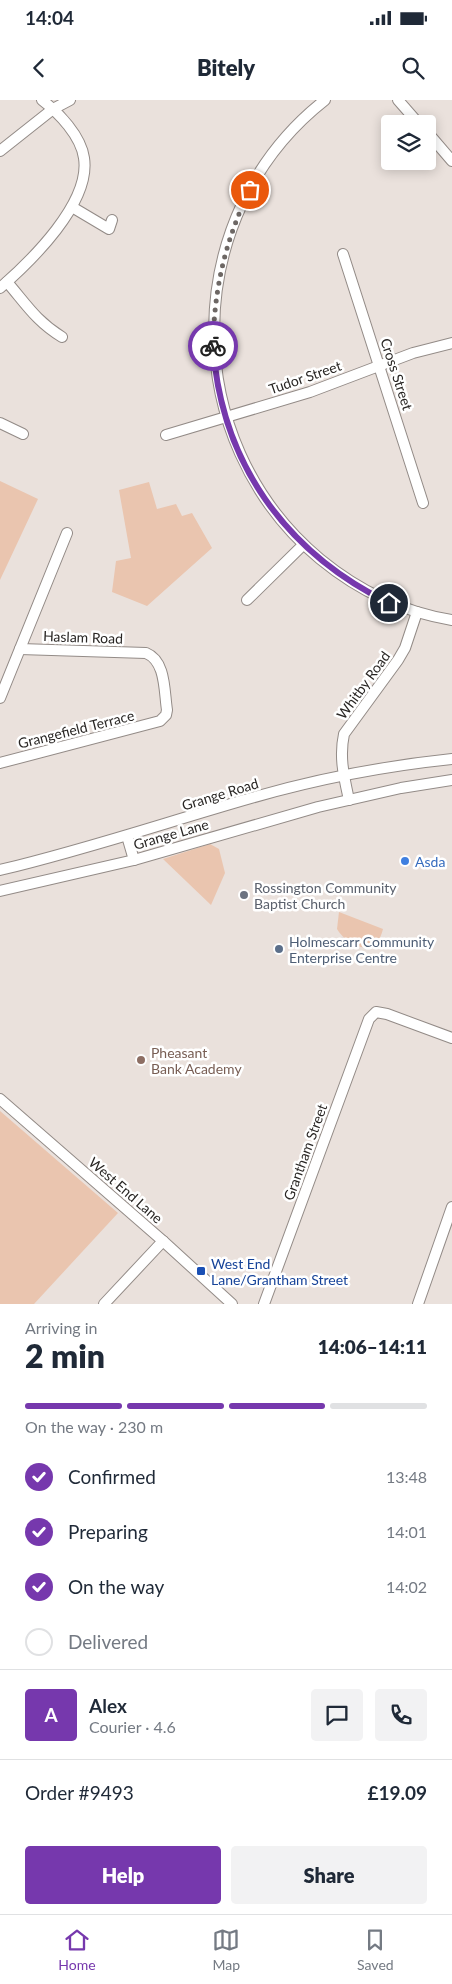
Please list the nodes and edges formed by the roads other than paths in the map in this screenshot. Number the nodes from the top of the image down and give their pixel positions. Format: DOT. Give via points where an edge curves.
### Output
graph roads {
  1 [pos="42,100"];
  2 [pos="70,100"];
  3 [pos="325,100"];
  4 [pos="398,100"];
  5 [pos="53,109"];
  6 [pos="411,115"];
  7 [pos="436,142"];
  8 [pos="0,151"];
  9 [pos="451,159"];
  10 [pos="72,207"];
  11 [pos="112,220"];
  12 [pos="343,254"];
  13 [pos="3,285"];
  14 [pos="62,337"];
  15 [pos="452,343"];
  16 [pos="380,366"];
  17 [pos="226,417"];
  18 [pos="0,423"];
  19 [pos="23,434"];
  20 [pos="166,435"];
  21 [pos="424,503"];
  22 [pos="67,533"];
  23 [pos="303,545"];
  24 [pos="247,600"];
  25 [pos="417,612"];
  26 [pos="452,620"];
  27 [pos="20,649"];
  28 [pos="0,698"];
  29 [pos="160,722"];
  30 [pos="452,759"];
  31 [pos="440,760"];
  32 [pos="0,763"];
  33 [pos="452,763"];
  34 [pos="343,775"];
  35 [pos="452,780"];
  36 [pos="350,800"];
  37 [pos="127,836"];
  38 [pos="134,860"];
  39 [pos="0,870"];
  40 [pos="0,890"];
  41 [pos="452,1038"];
  42 [pos="0,1099"];
  43 [pos="452,1207"];
  44 [pos="163,1241"];
  45 [pos="104,1304"];
  46 [pos="232,1304"];
  47 [pos="264,1304"];
  48 [pos="418,1304"];
  1 -- 5 [label="street"];
  2 -- 5 [label="street"];
  3 -- 17 [label="street" via="290,134 264,167 237,215 224,254 214,307 213,347"];
  4 -- 6 [label="street"];
  5 -- 8 [label="street"];
  5 -- 10 [label="street" via="63,118 84,157 84,172"];
  7 -- 9 [label="street"];
  10 -- 11 [label="street" via="109,229"];
  10 -- 13 [label="street" via="43,246"];
  12 -- 16 [label="street, Cross Street"];
  13 -- 14 [label="street" via="33,316"];
  15 -- 16 [label="street, Tudor Street"];
  16 -- 17 [label="street, Tudor Street" via="310,392"];
  16 -- 21 [label="street, Cross Street"];
  17 -- 20 [label="street, Tudor Street"];
  17 -- 23 [label="street" via="260,492"];
  18 -- 19 [label="street"];
  22 -- 27 [label="street"];
  23 -- 24 [label="street"];
  23 -- 25 [label="street" via="365,591"];
  25 -- 26 [label="street"];
  25 -- 34 [label="street, Whitby Road" via="398,660 344,734 341,750"];
  27 -- 28 [label="street"];
  27 -- 29 [label="street, Haslam Road" via="146,653 157,660 160,668 167,710"];
  29 -- 32 [label="street, Grangefield Terrace"];
  30 -- 31 [label="street, Grange Road"];
  31 -- 33 [label="street"];
  31 -- 34 [label="street, Grange Road"];
  34 -- 36 [label="street"];
  34 -- 37 [label="street, Grange Road" via="251,798"];
  35 -- 36 [label="street, Grange Lane"];
  36 -- 38 [label="street, Grange Lane"];
  37 -- 38 [label="street"];
  37 -- 39 [label="street, Grange Road"];
  38 -- 40 [label="street, Grange Lane"];
  41 -- 47 [label="street, Grantham Street" via="376,1011 369,1019"];
  42 -- 44 [label="street, West End Lane"];
  43 -- 48 [label="street"];
  44 -- 45 [label="street"];
  44 -- 46 [label="street, West End Lane"];
}
